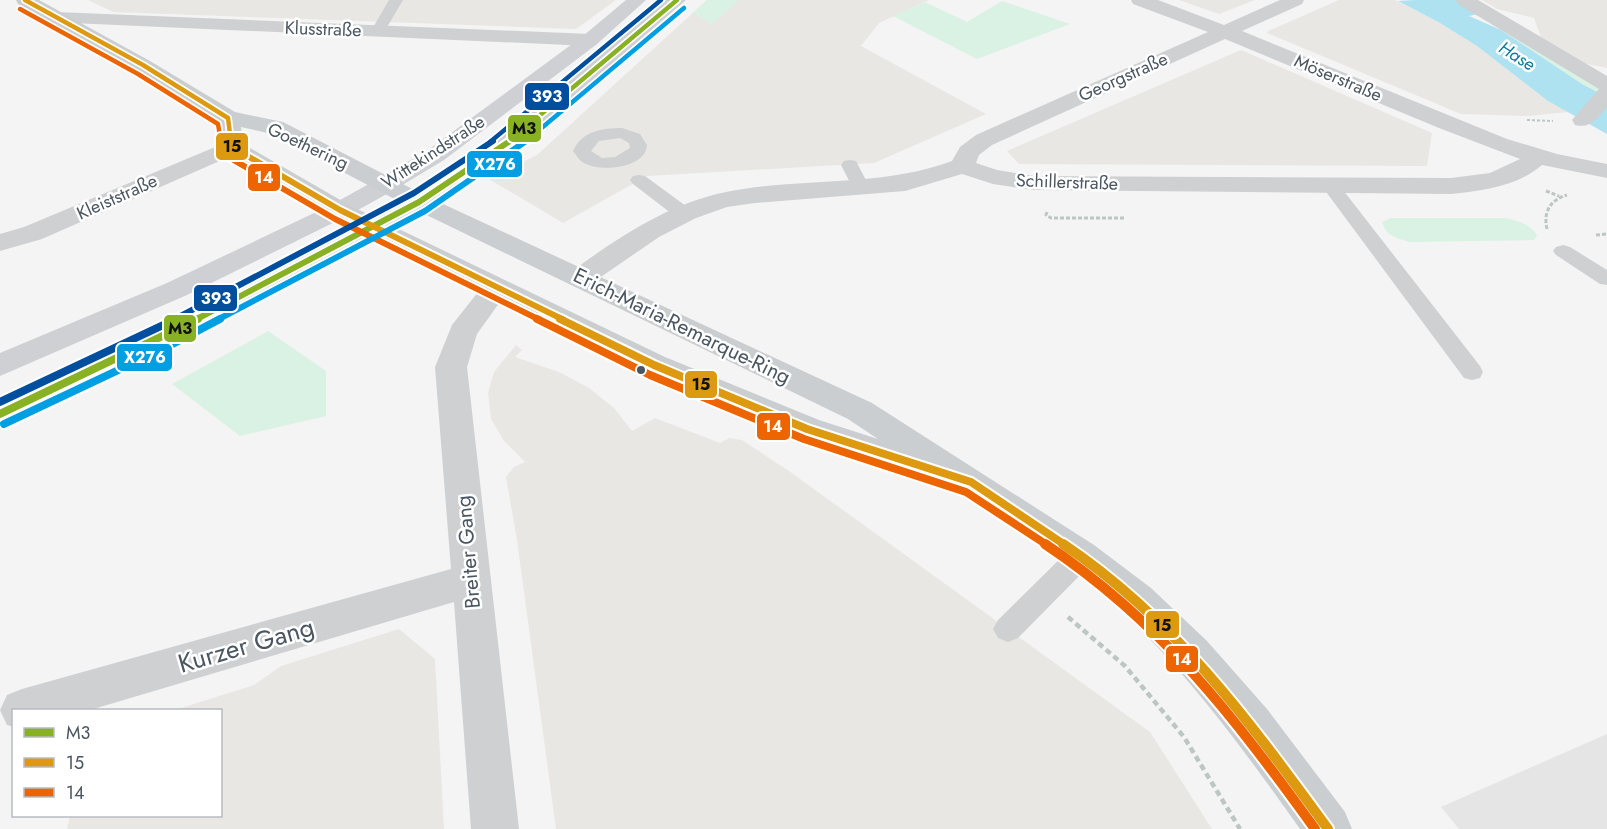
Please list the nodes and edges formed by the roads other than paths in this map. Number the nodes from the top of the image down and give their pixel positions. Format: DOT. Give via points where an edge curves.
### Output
graph roads {
  1 [pos="25,0"];
  2 [pos="396,0"];
  3 [pos="637,0"];
  4 [pos="677,0"];
  5 [pos="1140,0"];
  6 [pos="1295,0"];
  7 [pos="1464,0"];
  8 [pos="57,18"];
  9 [pos="1225,31"];
  10 [pos="378,32"];
  11 [pos="590,40"];
  12 [pos="1607,85"];
  13 [pos="1607,93"];
  14 [pos="228,118"];
  15 [pos="1583,120"];
  16 [pos="232,147"];
  17 [pos="1535,158"];
  18 [pos="850,165"];
  19 [pos="962,166"];
  20 [pos="630,170"];
  21 [pos="1607,171"];
  22 [pos="385,185"];
  23 [pos="1330,185"];
  24 [pos="861,188"];
  25 [pos="410,207"];
  26 [pos="339,210"];
  27 [pos="683,213"];
  28 [pos="375,227"];
  29 [pos="0,243"];
  30 [pos="1563,251"];
  31 [pos="582,277"];
  32 [pos="1607,279"];
  33 [pos="496,288"];
  34 [pos="750,358"];
  35 [pos="0,365"];
  36 [pos="1472,372"];
  37 [pos="0,414"];
  38 [pos="971,482"];
  39 [pos="1081,556"];
  40 [pos="470,580"];
  41 [pos="1008,629"];
  42 [pos="29,709"];
  43 [pos="495,829"];
  44 [pos="1328,829"];
  1 -- 8 [label="main road, Goethering"];
  2 -- 10 [label="lane"];
  3 -- 11 [label="street, Wittekindstraße"];
  4 -- 25 [label="street, Wittekindstraße" via="507,143"];
  5 -- 9 [label="street, Möserstraße"];
  6 -- 9 [label="street, Georgstraße"];
  7 -- 12 [label="street"];
  8 -- 10 [label="street, Klusstraße"];
  8 -- 14 [label="main road, Goethering"];
  9 -- 17 [label="street, Möserstraße"];
  9 -- 19 [label="street, Georgstraße" via="984,140 968,152"];
  10 -- 11 [label="street, Klusstraße"];
  11 -- 22 [label="street, Wittekindstraße" via="436,155"];
  13 -- 15 [label="street"];
  14 -- 16 [label="main road"];
  14 -- 22 [label="main road, Goethering" via="275,127"];
  16 -- 26 [label="main road, Goethering"];
  16 -- 29 [label="street, Kleiststraße" via="33,233"];
  17 -- 21 [label="street, Möserstraße"];
  17 -- 23 [label="street, Schillerstraße" via="1517,172 1486,183"];
  18 -- 24 [label="lane"];
  19 -- 23 [label="street, Schillerstraße" via="993,177 1034,183"];
  19 -- 24 [label="street" via="902,186"];
  20 -- 27 [label="lane"];
  22 -- 25 [label="main road, Erich-Maria-Remarque-Ring"];
  22 -- 26 [label="street, Wittekindstraße"];
  23 -- 36 [label="lane"];
  24 -- 27 [label="street" via="724,200"];
  25 -- 26 [label="main road"];
  25 -- 28 [label="street, Wittekindstraße"];
  25 -- 31 [label="main road, Erich-Maria-Remarque-Ring"];
  25 -- 34 [label="main road" via="686,349"];
  26 -- 28 [label="main road, Goethering"];
  26 -- 35 [label="street, Wittekindstraße" via="177,289"];
  27 -- 31 [label="street"];
  28 -- 33 [label="main road, Erich-Maria-Remarque-Ring"];
  28 -- 37 [label="street, Wittekindstraße" via="158,340"];
  30 -- 32 [label="lane"];
  31 -- 34 [label="main road, Erich-Maria-Remarque-Ring"];
  33 -- 38 [label="main road, Erich-Maria-Remarque-Ring" via="654,365 807,429"];
  33 -- 40 [label="street, Breiter Gang" via="463,332 451,367"];
  34 -- 38 [label="main road, Erich-Maria-Remarque-Ring" via="860,411"];
  38 -- 39 [label="main road, Erich-Maria-Remarque-Ring"];
  39 -- 41 [label="lane"];
  39 -- 44 [label="main road, Erich-Maria-Remarque-Ring" via="1137,600 1192,654 1252,724"];
  40 -- 42 [label="street, Kurzer Gang"];
  40 -- 43 [label="street, Breiter Gang"];
}
